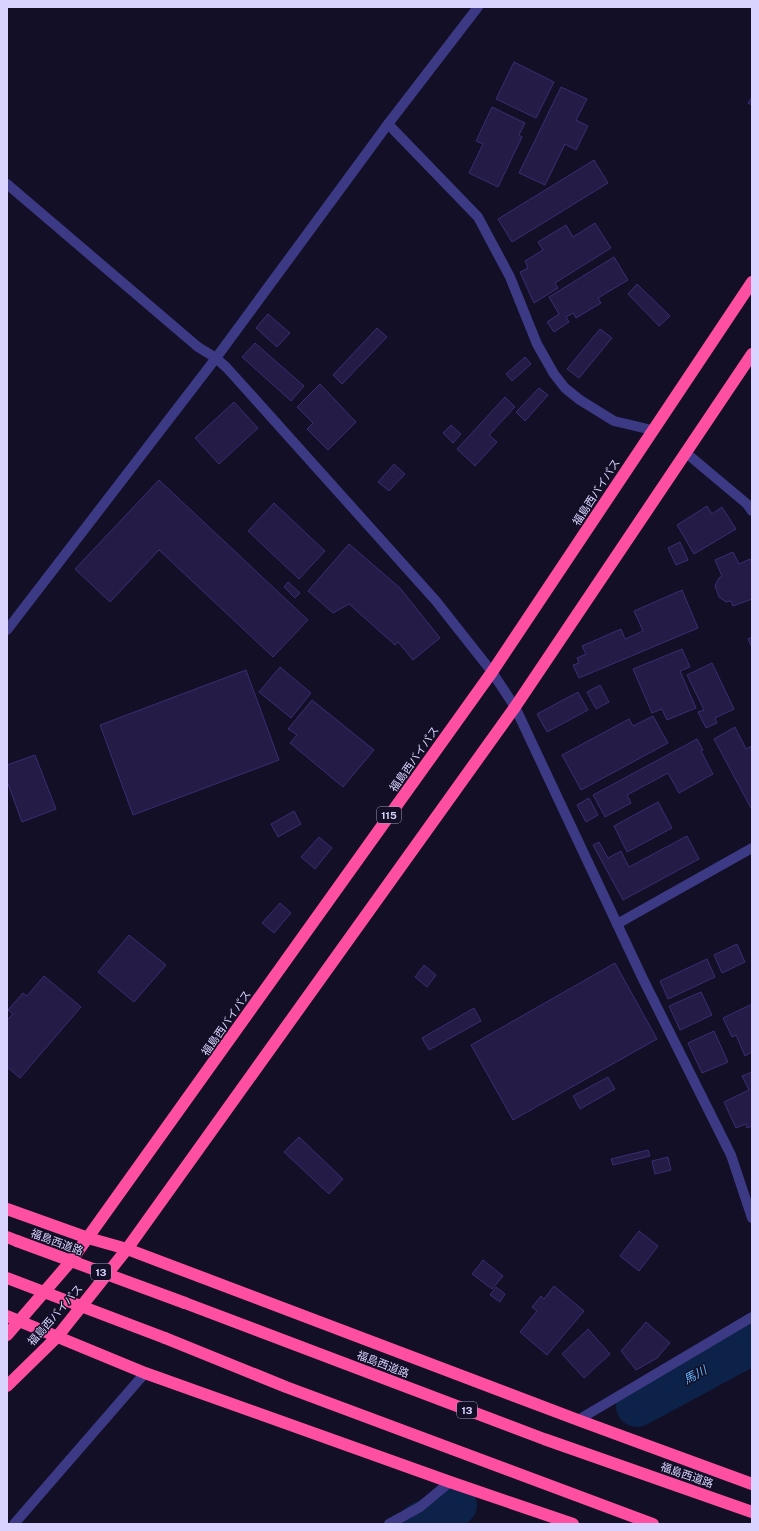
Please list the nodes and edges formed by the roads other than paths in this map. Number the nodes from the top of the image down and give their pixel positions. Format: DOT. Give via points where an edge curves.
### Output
graph roads {
  1 [pos="478,7"];
  2 [pos="388,124"];
  3 [pos="7,184"];
  4 [pos="752,282"];
  5 [pos="752,354"];
  6 [pos="216,358"];
  7 [pos="652,430"];
  8 [pos="686,452"];
  9 [pos="752,510"];
  10 [pos="7,630"];
  11 [pos="492,672"];
  12 [pos="515,707"];
  13 [pos="752,848"];
  14 [pos="617,924"];
  15 [pos="7,1208"];
  16 [pos="752,1218"];
  17 [pos="88,1238"];
  18 [pos="12,1239"];
  19 [pos="126,1249"];
  20 [pos="7,1278"];
  21 [pos="7,1316"];
  22 [pos="752,1318"];
  23 [pos="20,1322"];
  24 [pos="7,1335"];
  25 [pos="57,1337"];
  26 [pos="145,1373"];
  27 [pos="7,1386"];
  28 [pos="578,1420"];
  29 [pos="450,1482"];
  30 [pos="752,1484"];
  31 [pos="752,1512"];
  32 [pos="14,1524"];
  33 [pos="389,1524"];
  34 [pos="573,1524"];
  35 [pos="653,1524"];
  1 -- 2 [label="street"];
  2 -- 6 [label="street"];
  2 -- 7 [label="street" via="478,217 510,277 537,344 565,388 614,421"];
  3 -- 6 [label="street" via="198,347"];
  4 -- 7 [label="highway, 福島西バイパス / 115"];
  5 -- 8 [label="highway, 福島西バイパス"];
  6 -- 10 [label="street"];
  6 -- 11 [label="street" via="283,429 436,602"];
  7 -- 11 [label="highway, 福島西バイパス / 115"];
  8 -- 9 [label="street"];
  8 -- 12 [label="highway, 福島西バイパス"];
  11 -- 12 [label="street"];
  11 -- 17 [label="highway, 福島西バイパス / 115"];
  12 -- 14 [label="street"];
  12 -- 19 [label="highway, 福島西バイパス"];
  13 -- 14 [label="street"];
  14 -- 16 [label="street" via="731,1155"];
  15 -- 17 [label="highway"];
  17 -- 19 [label="highway"];
  17 -- 23 [label="highway, 福島西バイパス / 115"];
  18 -- 31 [label="highway, 福島西道路 / 13, bridge" via="544,1439"];
  19 -- 25 [label="highway, 福島西バイパス"];
  19 -- 28 [label="highway"];
  20 -- 35 [label="highway, bridge" via="286,1387"];
  21 -- 23 [label="highway"];
  22 -- 28 [label="street"];
  23 -- 24 [label="highway, 福島西バイパス / 115"];
  23 -- 25 [label="highway"];
  25 -- 26 [label="highway"];
  25 -- 27 [label="highway, 福島西バイパス"];
  26 -- 29 [label="highway"];
  26 -- 32 [label="street"];
  28 -- 30 [label="highway"];
  29 -- 33 [label="street" via="420,1507"];
  29 -- 34 [label="highway"];
}
